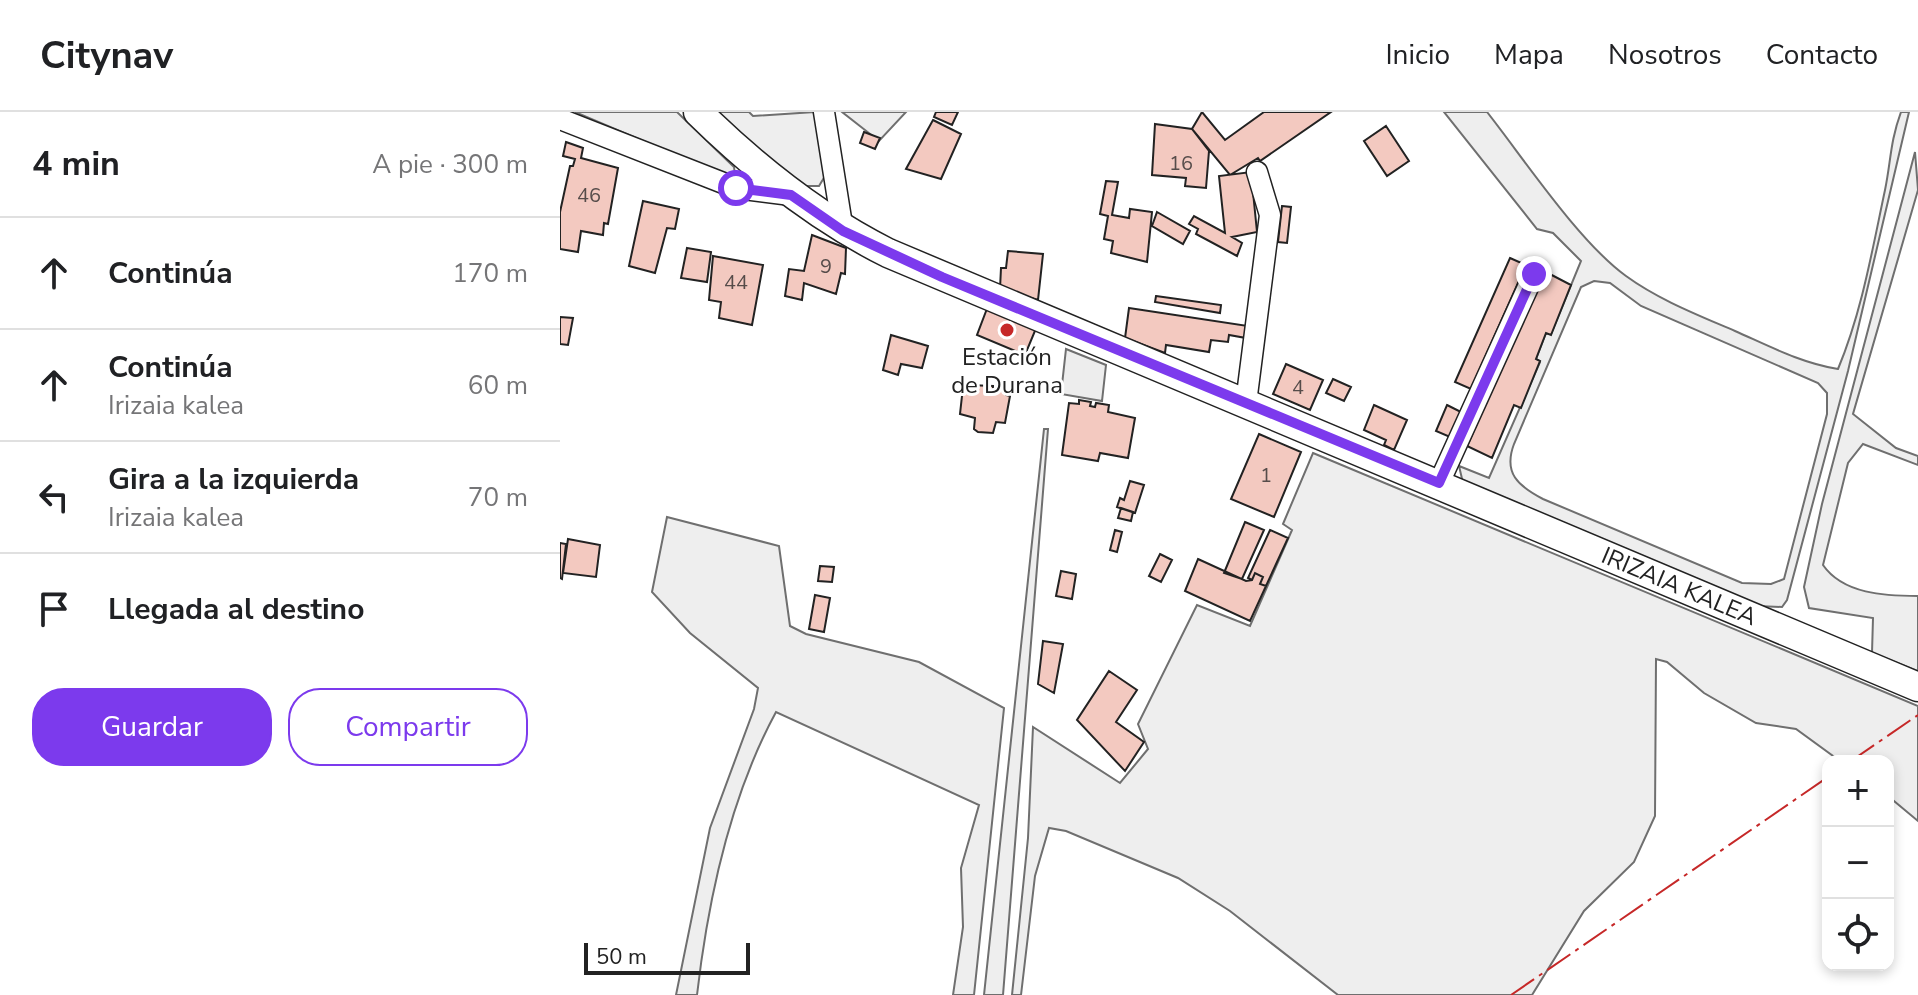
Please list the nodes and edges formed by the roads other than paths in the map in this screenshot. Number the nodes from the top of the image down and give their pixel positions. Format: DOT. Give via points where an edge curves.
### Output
graph roads {
  1 [pos="698,112"];
  2 [pos="824,112"];
  3 [pos="560,119"];
  4 [pos="1257,172"];
  5 [pos="791,195"];
  6 [pos="843,231"];
  7 [pos="1534,274"];
  8 [pos="1246,403"];
  9 [pos="1439,483"];
  10 [pos="1918,687"];
  1 -- 5 [label="street, IRIZAIA KALEA"];
  2 -- 6 [label="street"];
  3 -- 5 [label="street" via="736,188"];
  4 -- 8 [label="street" via="1270,215"];
  5 -- 6 [label="street, IRIZAIA KALEA"];
  6 -- 8 [label="street, IRIZAIA KALEA"];
  7 -- 9 [label="street"];
  8 -- 9 [label="street, IRIZAIA KALEA"];
  9 -- 10 [label="street, IRIZAIA KALEA"];
}
